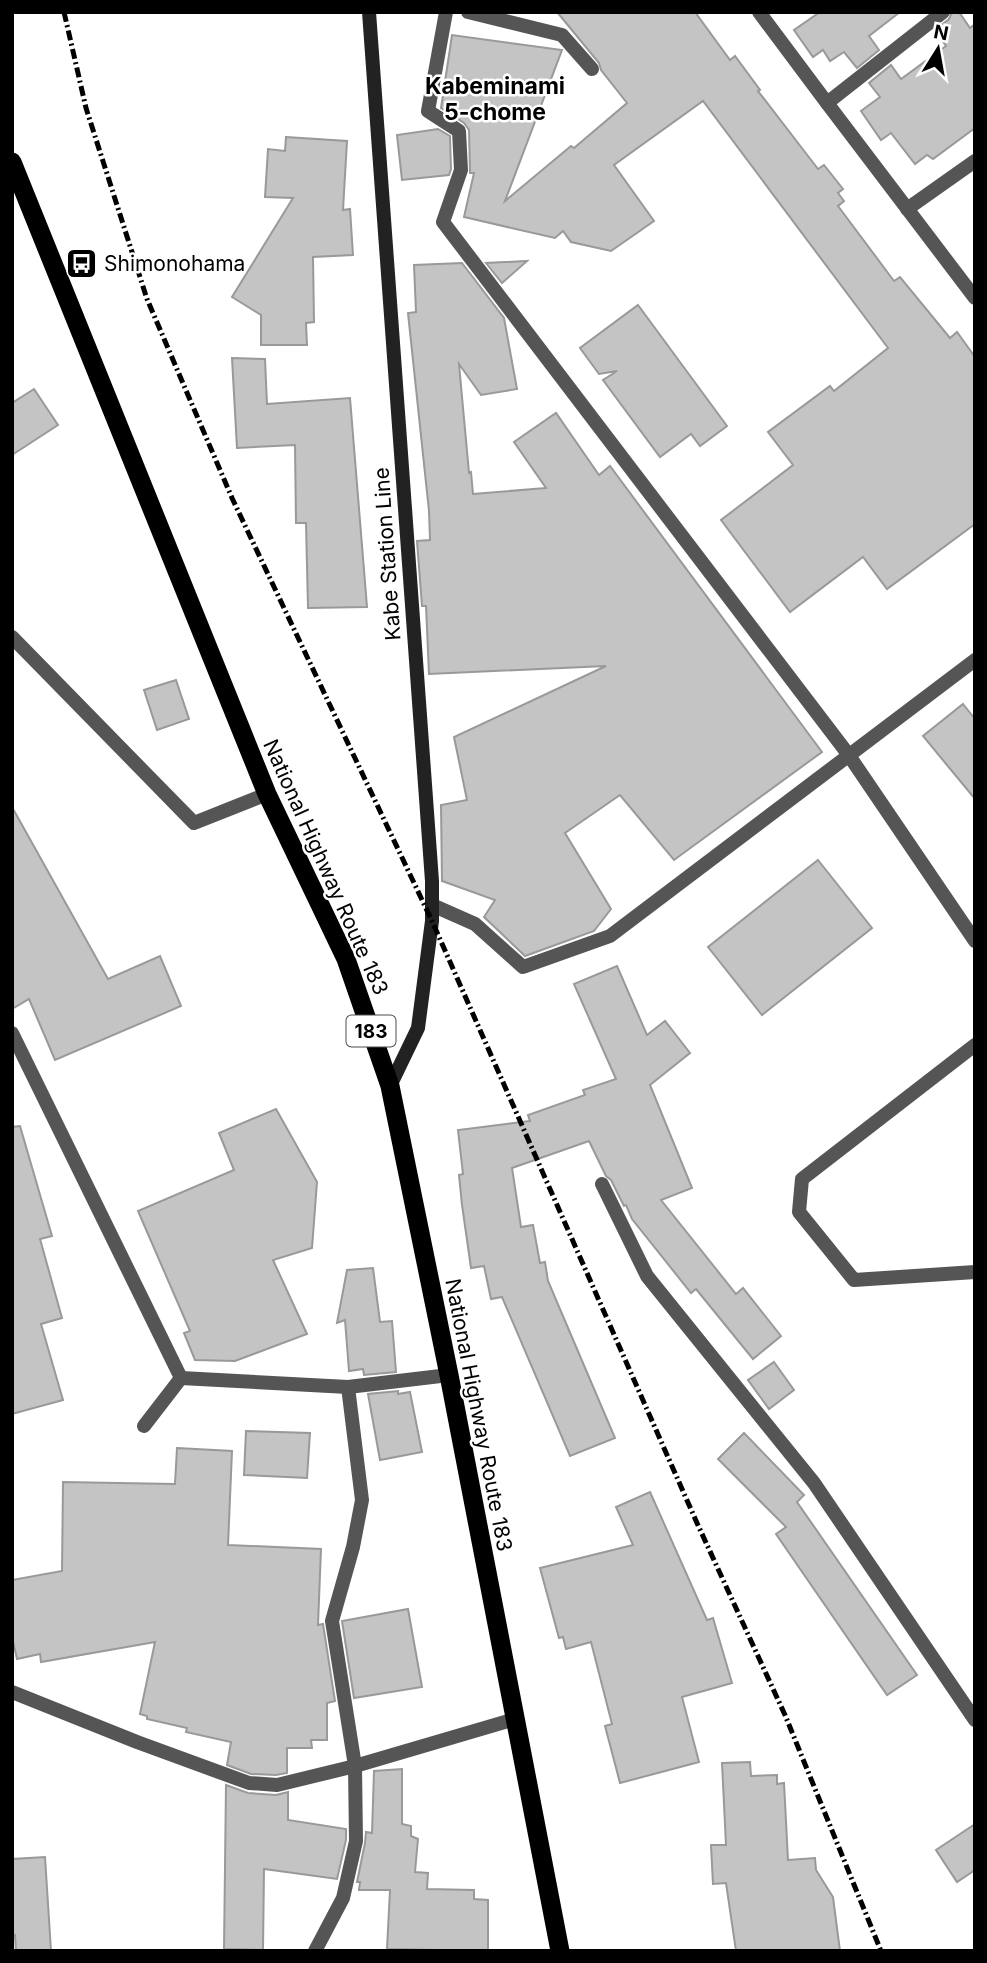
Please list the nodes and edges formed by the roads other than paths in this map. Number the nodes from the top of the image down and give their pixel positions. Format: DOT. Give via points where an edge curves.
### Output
graph roads {
  1 [pos="369,12"];
  2 [pos="446,12"];
  3 [pos="468,12"];
  4 [pos="759,12"];
  5 [pos="943,12"];
  6 [pos="592,69"];
  7 [pos="827,103"];
  8 [pos="975,161"];
  9 [pos="12,162"];
  10 [pos="907,209"];
  11 [pos="975,298"];
  12 [pos="12,637"];
  13 [pos="975,660"];
  14 [pos="848,754"];
  15 [pos="267,794"];
  16 [pos="432,905"];
  17 [pos="975,941"];
  18 [pos="12,1033"];
  19 [pos="975,1045"];
  20 [pos="390,1086"];
  21 [pos="602,1184"];
  22 [pos="975,1272"];
  23 [pos="449,1375"];
  24 [pos="181,1378"];
  25 [pos="348,1387"];
  26 [pos="144,1426"];
  27 [pos="12,1692"];
  28 [pos="515,1720"];
  29 [pos="975,1720"];
  30 [pos="355,1766"];
  31 [pos="316,1951"];
  32 [pos="560,1951"];
  1 -- 16 [label="main road, Kabe Station Line"];
  2 -- 14 [label="street" via="428,111 459,131 461,170 443,222"];
  3 -- 6 [label="street" via="562,35"];
  4 -- 7 [label="street"];
  5 -- 7 [label="street"];
  7 -- 10 [label="street"];
  8 -- 10 [label="street"];
  9 -- 15 [label="highway, National Highway Route 183 / 183"];
  10 -- 11 [label="street"];
  12 -- 15 [label="street" via="194,823"];
  13 -- 14 [label="street"];
  14 -- 16 [label="street" via="610,936 523,967 475,924"];
  14 -- 17 [label="street"];
  15 -- 20 [label="highway, National Highway Route 183 / 183" via="346,959"];
  16 -- 20 [label="main road, Kabe Station Line" via="418,1028"];
  18 -- 24 [label="street"];
  19 -- 22 [label="street" via="802,1179 799,1212 854,1280"];
  20 -- 23 [label="highway, National Highway Route 183 / 183"];
  21 -- 29 [label="street" via="647,1276 814,1483"];
  23 -- 25 [label="street"];
  23 -- 28 [label="highway, National Highway Route 183 / 183"];
  24 -- 25 [label="street"];
  24 -- 26 [label="street"];
  25 -- 30 [label="street" via="362,1500 332,1621"];
  27 -- 30 [label="street" via="249,1783 277,1785"];
  28 -- 30 [label="street"];
  28 -- 32 [label="highway, National Highway Route 183 / 183"];
  30 -- 31 [label="street" via="356,1841 343,1898"];
}
